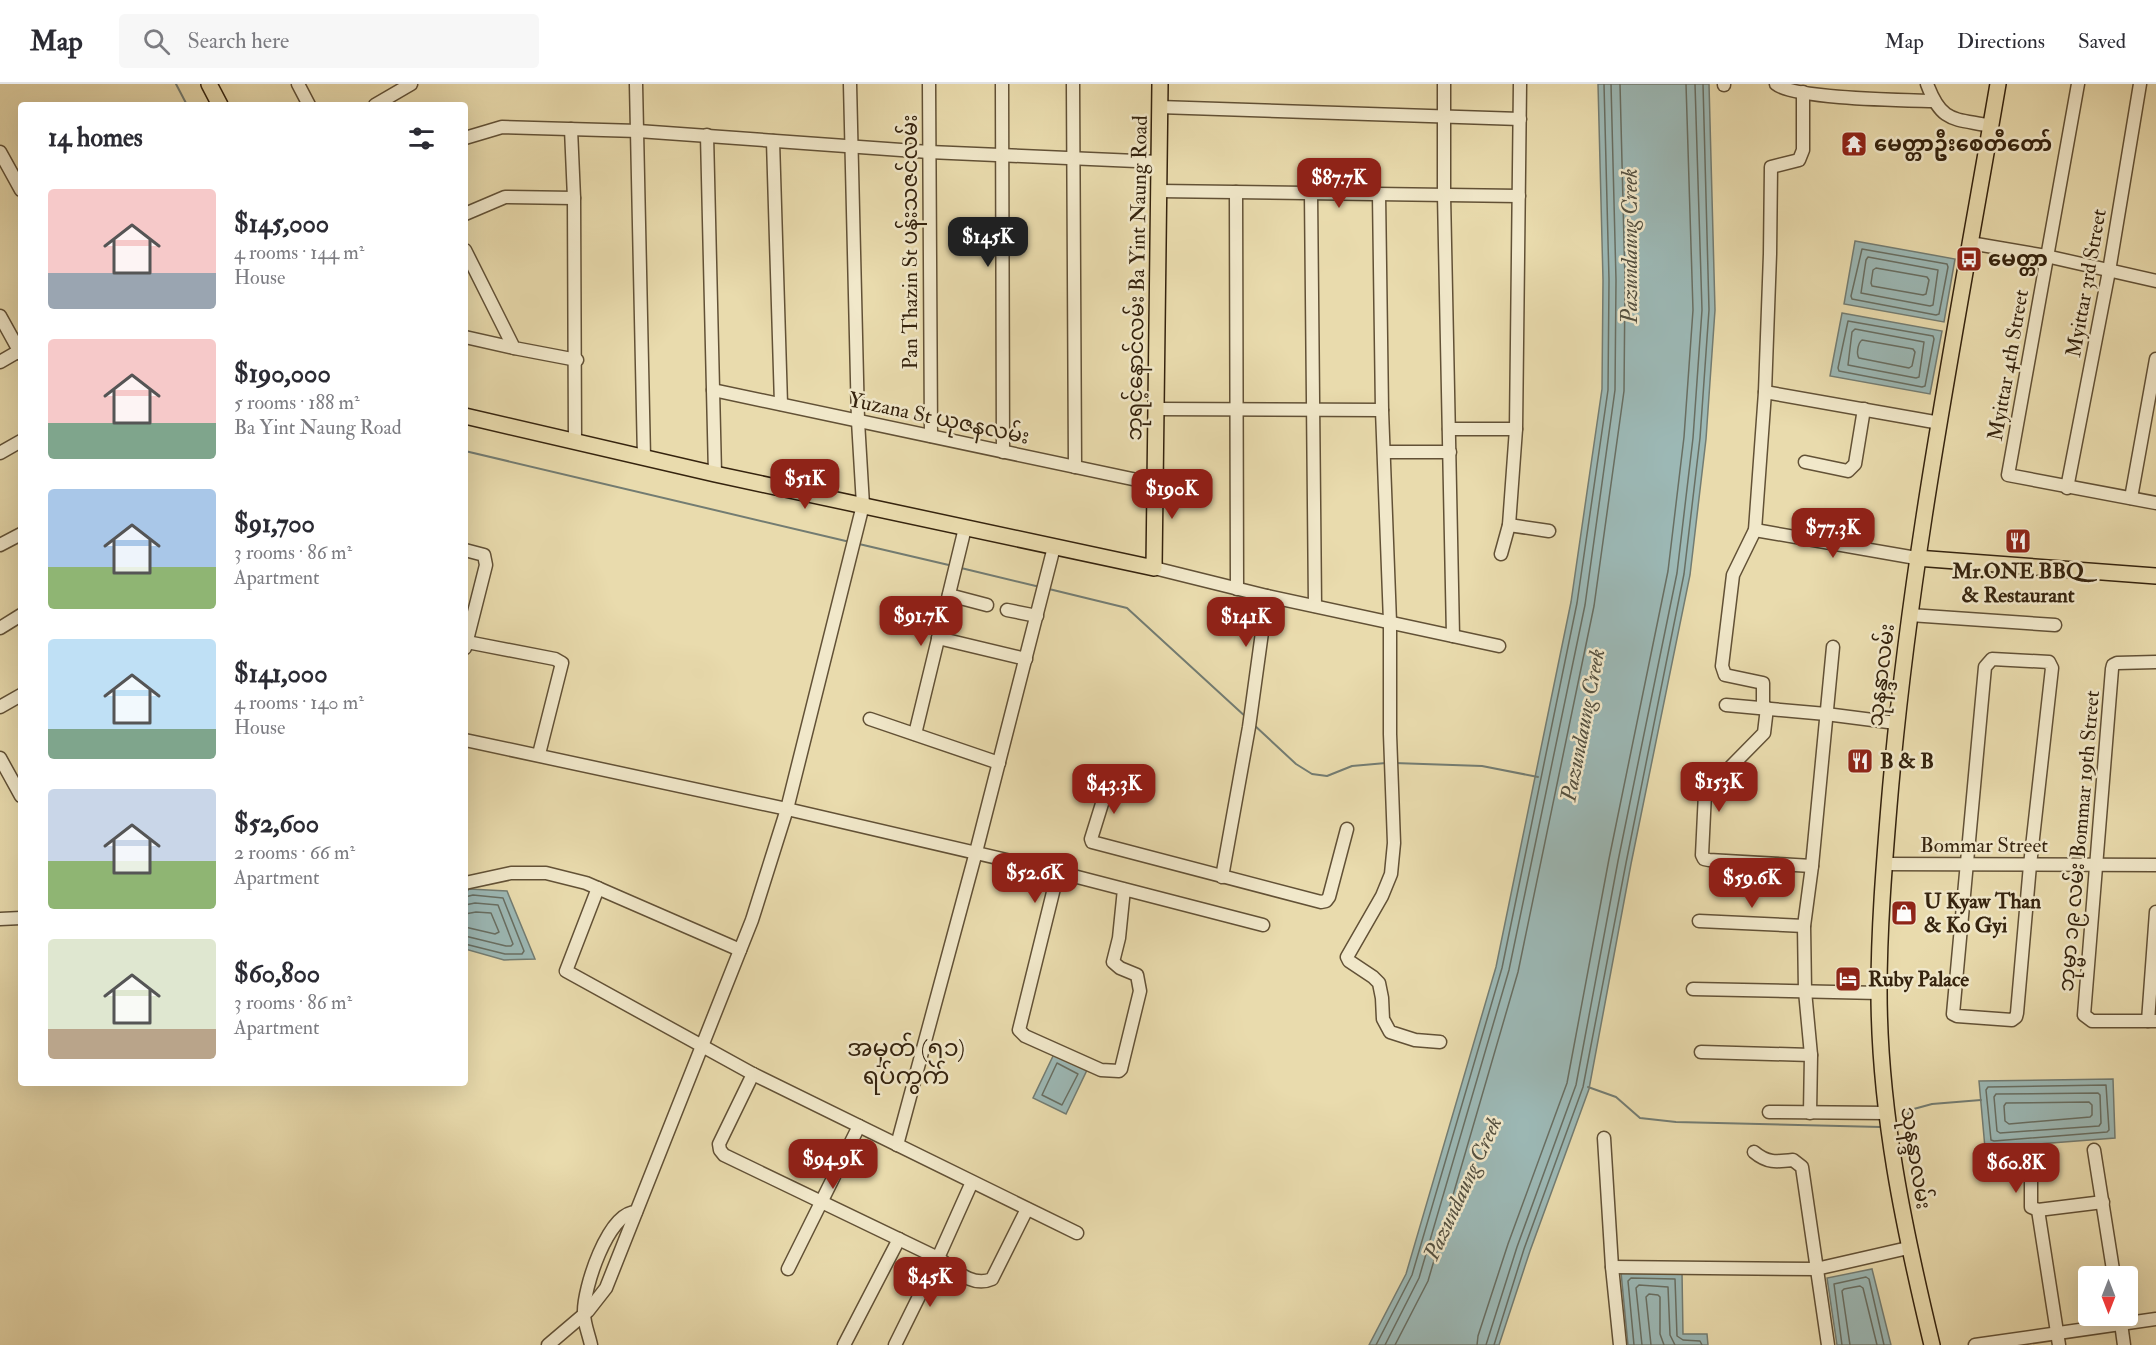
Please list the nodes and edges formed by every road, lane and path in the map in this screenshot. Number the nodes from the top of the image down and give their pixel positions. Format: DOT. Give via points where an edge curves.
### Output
graph roads {
  1 [pos="209,84"];
  2 [pos="298,84"];
  3 [pos="411,84"];
  4 [pos="636,84"];
  5 [pos="850,84"];
  6 [pos="929,84"];
  7 [pos="1002,84"];
  8 [pos="1073,84"];
  9 [pos="1160,84"];
  10 [pos="1444,84"];
  11 [pos="1520,84"];
  12 [pos="1776,84"];
  13 [pos="1850,84"];
  14 [pos="1927,84"];
  15 [pos="1998,84"];
  16 [pos="2078,84"];
  17 [pos="2140,84"];
  18 [pos="1803,92"];
  19 [pos="1849,98"];
  20 [pos="1934,101"];
  21 [pos="218,102"];
  22 [pos="307,102"];
  23 [pos="380,102"];
  24 [pos="1160,107"];
  25 [pos="1445,117"];
  26 [pos="1520,119"];
  27 [pos="1991,126"];
  28 [pos="571,129"];
  29 [pos="638,131"];
  30 [pos="707,135"];
  31 [pos="468,137"];
  32 [pos="773,141"];
  33 [pos="852,146"];
  34 [pos="0,152"];
  35 [pos="929,152"];
  36 [pos="1004,156"];
  37 [pos="1074,159"];
  38 [pos="1160,162"];
  39 [pos="18,185"];
  40 [pos="1160,191"];
  41 [pos="1236,192"];
  42 [pos="1311,193"];
  43 [pos="1379,194"];
  44 [pos="1444,195"];
  45 [pos="1519,196"];
  46 [pos="574,198"];
  47 [pos="468,213"];
  48 [pos="1970,243"];
  49 [pos="468,256"];
  50 [pos="2046,256"];
  51 [pos="2109,271"];
  52 [pos="2156,281"];
  53 [pos="0,316"];
  54 [pos="468,339"];
  55 [pos="18,348"];
  56 [pos="514,348"];
  57 [pos="18,353"];
  58 [pos="2156,359"];
  59 [pos="577,360"];
  60 [pos="0,362"];
  61 [pos="713,390"];
  62 [pos="1765,392"];
  63 [pos="781,404"];
  64 [pos="1157,409"];
  65 [pos="1236,409"];
  66 [pos="1864,409"];
  67 [pos="1313,410"];
  68 [pos="1382,410"];
  69 [pos="468,414"];
  70 [pos="858,421"];
  71 [pos="1940,423"];
  72 [pos="1449,429"];
  73 [pos="1516,429"];
  74 [pos="931,436"];
  75 [pos="576,442"];
  76 [pos="18,443"];
  77 [pos="1003,452"];
  78 [pos="1383,452"];
  79 [pos="1450,452"];
  80 [pos="0,453"];
  81 [pos="644,458"];
  82 [pos="1804,462"];
  83 [pos="1075,467"];
  84 [pos="715,474"];
  85 [pos="1156,478"];
  86 [pos="2067,488"];
  87 [pos="2131,498"];
  88 [pos="2156,503"];
  89 [pos="862,505"];
  90 [pos="1509,525"];
  91 [pos="965,528"];
  92 [pos="1755,530"];
  93 [pos="1549,531"];
  94 [pos="18,536"];
  95 [pos="0,545"];
  96 [pos="1054,547"];
  97 [pos="468,551"];
  98 [pos="1501,554"];
  99 [pos="1917,558"];
  100 [pos="1154,568"];
  101 [pos="2156,576"];
  102 [pos="1237,589"];
  103 [pos="949,595"];
  104 [pos="1267,596"];
  105 [pos="987,605"];
  106 [pos="1315,606"];
  107 [pos="1007,610"];
  108 [pos="1910,615"];
  109 [pos="1037,616"];
  110 [pos="18,617"];
  111 [pos="1390,622"];
  112 [pos="2055,625"];
  113 [pos="0,628"];
  114 [pos="1453,636"];
  115 [pos="468,637"];
  116 [pos="938,638"];
  117 [pos="468,645"];
  118 [pos="1499,646"];
  119 [pos="1833,647"];
  120 [pos="1026,659"];
  121 [pos="2156,662"];
  122 [pos="18,697"];
  123 [pos="1726,705"];
  124 [pos="0,707"];
  125 [pos="1765,708"];
  126 [pos="1826,714"];
  127 [pos="870,719"];
  128 [pos="1896,723"];
  129 [pos="915,734"];
  130 [pos="468,741"];
  131 [pos="539,754"];
  132 [pos="0,758"];
  133 [pos="999,763"];
  134 [pos="18,791"];
  135 [pos="1105,794"];
  136 [pos="787,809"];
  137 [pos="1347,829"];
  138 [pos="976,852"];
  139 [pos="1884,864"];
  140 [pos="1965,864"];
  141 [pos="2030,865"];
  142 [pos="2095,865"];
  143 [pos="2156,865"];
  144 [pos="1812,867"];
  145 [pos="1058,872"];
  146 [pos="1222,877"];
  147 [pos="468,882"];
  148 [pos="598,888"];
  149 [pos="1124,889"];
  150 [pos="2156,912"];
  151 [pos="1,917"];
  152 [pos="18,918"];
  153 [pos="1699,921"];
  154 [pos="1263,925"];
  155 [pos="1804,926"];
  156 [pos="740,950"];
  157 [pos="1693,989"];
  158 [pos="1805,991"];
  159 [pos="1879,993"];
  160 [pos="2152,1021"];
  161 [pos="1440,1042"];
  162 [pos="702,1047"];
  163 [pos="1701,1052"];
  164 [pos="1811,1055"];
  165 [pos="753,1074"];
  166 [pos="1769,1112"];
  167 [pos="1810,1113"];
  168 [pos="1887,1113"];
  169 [pos="859,1126"];
  170 [pos="1604,1138"];
  171 [pos="897,1145"];
  172 [pos="2094,1150"];
  173 [pos="1754,1152"];
  174 [pos="2031,1155"];
  175 [pos="972,1182"];
  176 [pos="821,1201"];
  177 [pos="2103,1202"];
  178 [pos="1027,1209"];
  179 [pos="2038,1210"];
  180 [pos="636,1212"];
  181 [pos="1077,1233"];
  182 [pos="899,1239"];
  183 [pos="1908,1248"];
  184 [pos="938,1258"];
  185 [pos="2113,1266"];
  186 [pos="1612,1267"];
  187 [pos="788,1269"];
  188 [pos="1816,1269"];
  189 [pos="584,1315"];
  190 [pos="2138,1320"];
  191 [pos="2156,1320"];
  192 [pos="2102,1326"];
  193 [pos="2122,1326"];
  194 [pos="2058,1340"];
  195 [pos="548,1345"];
  196 [pos="591,1345"];
  197 [pos="844,1345"];
  198 [pos="895,1345"];
  199 [pos="1620,1345"];
  200 [pos="1828,1345"];
  201 [pos="1932,1345"];
  202 [pos="1975,1345"];
  203 [pos="2124,1345"];
  1 -- 21 [label="main road"];
  2 -- 22 [label="street"];
  3 -- 23 [label="street"];
  4 -- 29 [label="street"];
  5 -- 33 [label="street"];
  6 -- 35 [label="street, Pan Thazin St ပန်းသဇင်လမ်း"];
  7 -- 36 [label="street"];
  8 -- 37 [label="street"];
  9 -- 24 [label="main road, ဘုရင့်နောင်လမ်း Ba Yint Naung Road"];
  10 -- 25 [label="street"];
  11 -- 26 [label="street"];
  12 -- 18 [label="street"];
  13 -- 19 [label="street"];
  14 -- 20 [label="street"];
  15 -- 27 [label="main road, သုနန္ဒာလမ်း"];
  16 -- 50 [label="street, Myittar 4th Street"];
  17 -- 51 [label="street, Myittar 3rd Street"];
  18 -- 19 [label="street"];
  18 -- 62 [label="street" via="1803,150 1799,160 1771,167"];
  19 -- 20 [label="street"];
  20 -- 27 [label="street" via="1946,116"];
  24 -- 25 [label="street"];
  24 -- 38 [label="main road, ဘုရင့်နောင်လမ်း Ba Yint Naung Road"];
  25 -- 26 [label="street"];
  25 -- 44 [label="street"];
  26 -- 45 [label="street"];
  27 -- 48 [label="main road, သုနန္ဒာလမ်း"];
  28 -- 29 [label="street"];
  28 -- 31 [label="street" via="502,126"];
  28 -- 46 [label="street"];
  29 -- 30 [label="street"];
  29 -- 81 [label="street"];
  30 -- 32 [label="street"];
  30 -- 61 [label="street"];
  32 -- 33 [label="street"];
  32 -- 63 [label="street"];
  33 -- 35 [label="street"];
  33 -- 70 [label="street"];
  34 -- 39 [label="street"];
  35 -- 36 [label="street"];
  35 -- 74 [label="street, Pan Thazin St ပန်းသဇင်လမ်း"];
  36 -- 37 [label="street"];
  36 -- 77 [label="street"];
  37 -- 38 [label="street"];
  37 -- 83 [label="street"];
  38 -- 40 [label="main road, ဘုရင့်နောင်လမ်း Ba Yint Naung Road"];
  40 -- 41 [label="street"];
  40 -- 64 [label="main road, ဘုရင့်နောင်လမ်း Ba Yint Naung Road"];
  41 -- 42 [label="street"];
  41 -- 65 [label="street"];
  42 -- 43 [label="street"];
  42 -- 67 [label="street"];
  43 -- 44 [label="street"];
  43 -- 68 [label="street"];
  44 -- 45 [label="street"];
  44 -- 72 [label="street"];
  45 -- 73 [label="street"];
  46 -- 47 [label="street" via="505,197"];
  46 -- 59 [label="street"];
  48 -- 50 [label="street"];
  48 -- 71 [label="main road, သုနန္ဒာလမ်း"];
  49 -- 56 [label="street"];
  50 -- 51 [label="street"];
  50 -- 86 [label="street, Myittar 4th Street" via="2008,475"];
  51 -- 52 [label="street"];
  51 -- 86 [label="street, Myittar 3rd Street"];
  53 -- 55 [label="street"];
  54 -- 56 [label="street"];
  56 -- 59 [label="street"];
  57 -- 60 [label="street"];
  58 -- 87 [label="street"];
  59 -- 75 [label="street"];
  61 -- 63 [label="street, Yuzana St ယုဇနလမ်း"];
  61 -- 84 [label="street"];
  62 -- 66 [label="street"];
  62 -- 92 [label="street"];
  63 -- 70 [label="street, Yuzana St ယုဇနလမ်း"];
  64 -- 65 [label="street"];
  64 -- 85 [label="main road, ဘုရင့်နောင်လမ်း Ba Yint Naung Road"];
  65 -- 67 [label="street"];
  65 -- 102 [label="street"];
  66 -- 71 [label="street"];
  66 -- 82 [label="street" via="1852,469"];
  67 -- 68 [label="street"];
  67 -- 106 [label="street"];
  68 -- 78 [label="street"];
  69 -- 75 [label="main road"];
  70 -- 74 [label="street, Yuzana St ယုဇနလမ်း"];
  70 -- 89 [label="street"];
  71 -- 99 [label="main road, သုနန္ဒာလမ်း"];
  72 -- 73 [label="street"];
  72 -- 79 [label="street"];
  73 -- 90 [label="street"];
  74 -- 77 [label="street, Yuzana St ယုဇနလမ်း"];
  75 -- 81 [label="main road"];
  76 -- 80 [label="street"];
  77 -- 83 [label="street, Yuzana St ယုဇနလမ်း"];
  78 -- 79 [label="street"];
  78 -- 111 [label="street"];
  79 -- 114 [label="street"];
  81 -- 84 [label="main road"];
  83 -- 85 [label="street, Yuzana St ယုဇနလမ်း"];
  84 -- 89 [label="main road"];
  85 -- 100 [label="main road, ဘုရင့်နောင်လမ်း Ba Yint Naung Road"];
  86 -- 87 [label="street"];
  87 -- 88 [label="street"];
  89 -- 91 [label="main road"];
  89 -- 136 [label="street"];
  90 -- 93 [label="street"];
  90 -- 98 [label="street"];
  91 -- 96 [label="main road"];
  91 -- 103 [label="street"];
  92 -- 99 [label="street"];
  92 -- 125 [label="street" via="1733,575 1722,669 1728,676 1763,683"];
  94 -- 95 [label="street"];
  96 -- 100 [label="main road"];
  96 -- 109 [label="street"];
  97 -- 115 [label="street" via="484,555 486,565"];
  99 -- 101 [label="main road"];
  99 -- 108 [label="main road, သုနန္ဒာလမ်း"];
  100 -- 102 [label="street"];
  102 -- 104 [label="street"];
  103 -- 105 [label="street"];
  103 -- 116 [label="street"];
  104 -- 106 [label="street"];
  104 -- 146 [label="street"];
  106 -- 111 [label="street"];
  107 -- 109 [label="street"];
  108 -- 112 [label="street"];
  108 -- 128 [label="main road, သုနန္ဒာလမ်း"];
  109 -- 120 [label="street"];
  110 -- 113 [label="street"];
  111 -- 114 [label="street"];
  111 -- 161 [label="street" via="1394,843 1391,874 1347,957 1379,983 1383,1019 1390,1032"];
  114 -- 118 [label="street"];
  116 -- 120 [label="street"];
  116 -- 129 [label="street"];
  117 -- 131 [label="street" via="562,663"];
  119 -- 126 [label="street"];
  120 -- 133 [label="street"];
  121 -- 142 [label="street, ဘုမ္မာ ၁၉ လမ်း Bommar 19th Street" via="2113,665"];
  122 -- 124 [label="street"];
  123 -- 125 [label="street"];
  125 -- 126 [label="street"];
  125 -- 144 [label="street" via="1764,733 1705,793 1702,855 1709,860"];
  126 -- 128 [label="street"];
  126 -- 144 [label="street"];
  127 -- 129 [label="street"];
  128 -- 139 [label="main road, သုနန္ဒာလမ်း"];
  129 -- 133 [label="street"];
  130 -- 131 [label="street"];
  131 -- 136 [label="street"];
  132 -- 134 [label="street"];
  133 -- 138 [label="street"];
  135 -- 146 [label="street" via="1092,842"];
  136 -- 138 [label="street"];
  136 -- 156 [label="street"];
  137 -- 146 [label="street" via="1326,901"];
  138 -- 145 [label="street"];
  138 -- 171 [label="street"];
  139 -- 140 [label="street, Bommar Street"];
  139 -- 159 [label="main road, သုနန္ဒာလမ်း"];
  140 -- 141 [label="street, Bommar Street"];
  140 -- 141 [label="street" via="1953,1014 2012,1020 2016,1017"];
  140 -- 141 [label="street" via="1985,667 1992,659 2049,662 2052,668"];
  141 -- 142 [label="street, Bommar Street"];
  142 -- 143 [label="street, Bommar Street"];
  142 -- 160 [label="street, ဘုမ္မာ ၁၉ လမ်း Bommar 19th Street" via="2084,1015 2092,1021"];
  144 -- 155 [label="street"];
  145 -- 149 [label="street"];
  145 -- 149 [label="street" via="1019,1030 1101,1070 1121,1069 1140,991 1137,975 1113,962"];
  147 -- 148 [label="street" via="511,873 546,873"];
  148 -- 156 [label="street"];
  148 -- 162 [label="street" via="567,971"];
  149 -- 154 [label="street"];
  150 -- 160 [label="street"];
  151 -- 152 [label="street"];
  153 -- 155 [label="street"];
  155 -- 158 [label="street"];
  156 -- 162 [label="street"];
  157 -- 158 [label="street"];
  158 -- 159 [label="street"];
  158 -- 164 [label="street"];
  159 -- 168 [label="main road, သုနန္ဒာလမ်း"];
  162 -- 165 [label="street"];
  162 -- 180 [label="street"];
  163 -- 164 [label="street"];
  164 -- 167 [label="street"];
  165 -- 169 [label="street"];
  165 -- 176 [label="street" via="719,1144 720,1150"];
  166 -- 167 [label="street"];
  167 -- 168 [label="street"];
  168 -- 183 [label="main road, သုနန္ဒာလမ်း"];
  169 -- 171 [label="street"];
  169 -- 176 [label="street"];
  170 -- 186 [label="street"];
  171 -- 175 [label="street"];
  172 -- 177 [label="street"];
  173 -- 188 [label="street" via="1763,1160 1793,1160 1802,1167"];
  174 -- 179 [label="street" via="2031,1207"];
  175 -- 178 [label="street"];
  175 -- 184 [label="street"];
  176 -- 182 [label="street"];
  176 -- 187 [label="street"];
  177 -- 179 [label="street"];
  177 -- 185 [label="street"];
  178 -- 181 [label="street"];
  178 -- 184 [label="street" via="992,1279 971,1280"];
  179 -- 194 [label="street"];
  180 -- 189 [label="street" via="606,1288"];
  180 -- 189 [label="street" via="621,1217 605,1242 586,1289"];
  182 -- 184 [label="street"];
  182 -- 197 [label="street"];
  183 -- 188 [label="street"];
  183 -- 201 [label="main road, သုနန္ဒာလမ်း"];
  184 -- 198 [label="street"];
  186 -- 188 [label="street"];
  186 -- 199 [label="street"];
  188 -- 200 [label="street"];
  189 -- 195 [label="street"];
  189 -- 196 [label="street"];
  190 -- 191 [label="street"];
  192 -- 194 [label="street"];
  193 -- 203 [label="street"];
  194 -- 202 [label="street"];
}
